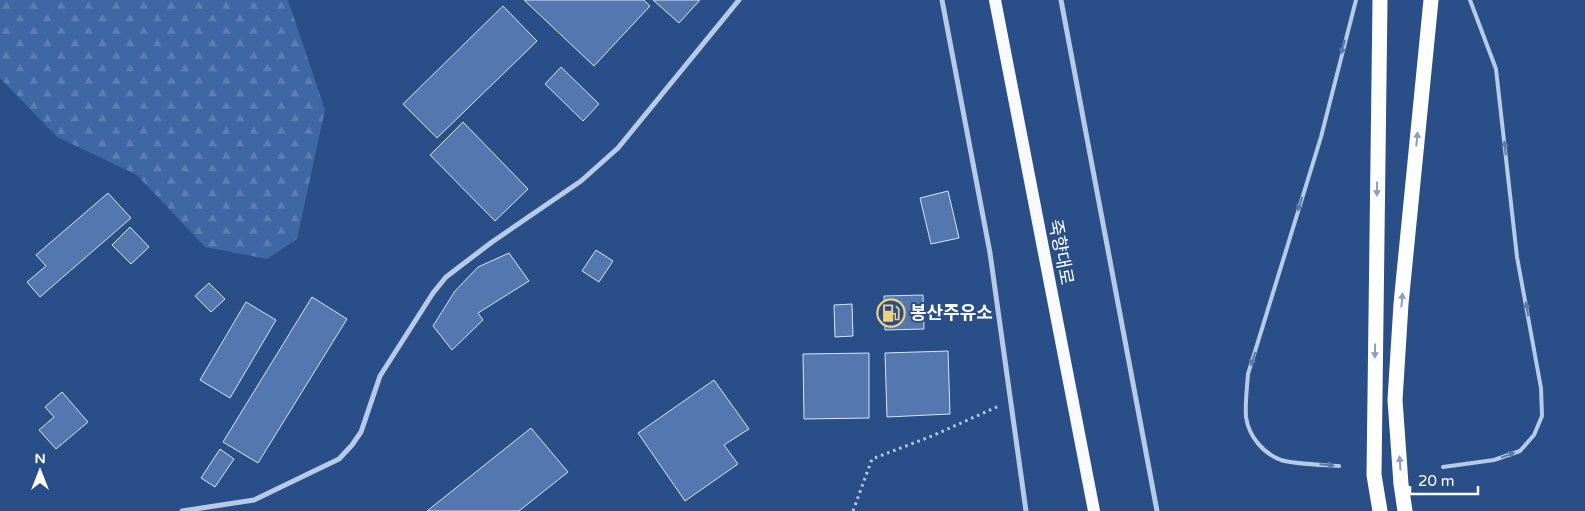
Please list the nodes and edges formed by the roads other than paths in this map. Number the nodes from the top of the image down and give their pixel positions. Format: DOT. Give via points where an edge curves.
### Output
graph roads {
  1 [pos="739,0"];
  2 [pos="942,0"];
  3 [pos="995,0"];
  4 [pos="1061,0"];
  5 [pos="1356,0"];
  6 [pos="1380,0"];
  7 [pos="1431,0"];
  8 [pos="1470,0"];
  9 [pos="1339,466"];
  10 [pos="1443,468"];
  11 [pos="182,511"];
  12 [pos="1026,511"];
  13 [pos="1094,511"];
  14 [pos="1158,511"];
  15 [pos="1380,511"];
  16 [pos="1405,511"];
  1 -- 11 [label="street" via="618,148 581,181 446,277 380,376 361,432 339,459 254,500"];
  2 -- 12 [label="street" via="990,253"];
  3 -- 13 [label="main road, 죽향대로"];
  4 -- 14 [label="street"];
  5 -- 9 [label="lane, one-way" via="1321,137 1248,374 1246,417 1253,438 1266,452 1282,461"];
  6 -- 15 [label="highway, one-way" via="1374,455"];
  16 -- 7 [label="highway, one-way" via="1395,400 1402,294"];
  10 -- 8 [label="lane, one-way" via="1494,460 1520,451 1534,435 1542,416 1541,388 1517,257 1496,69"];
}
